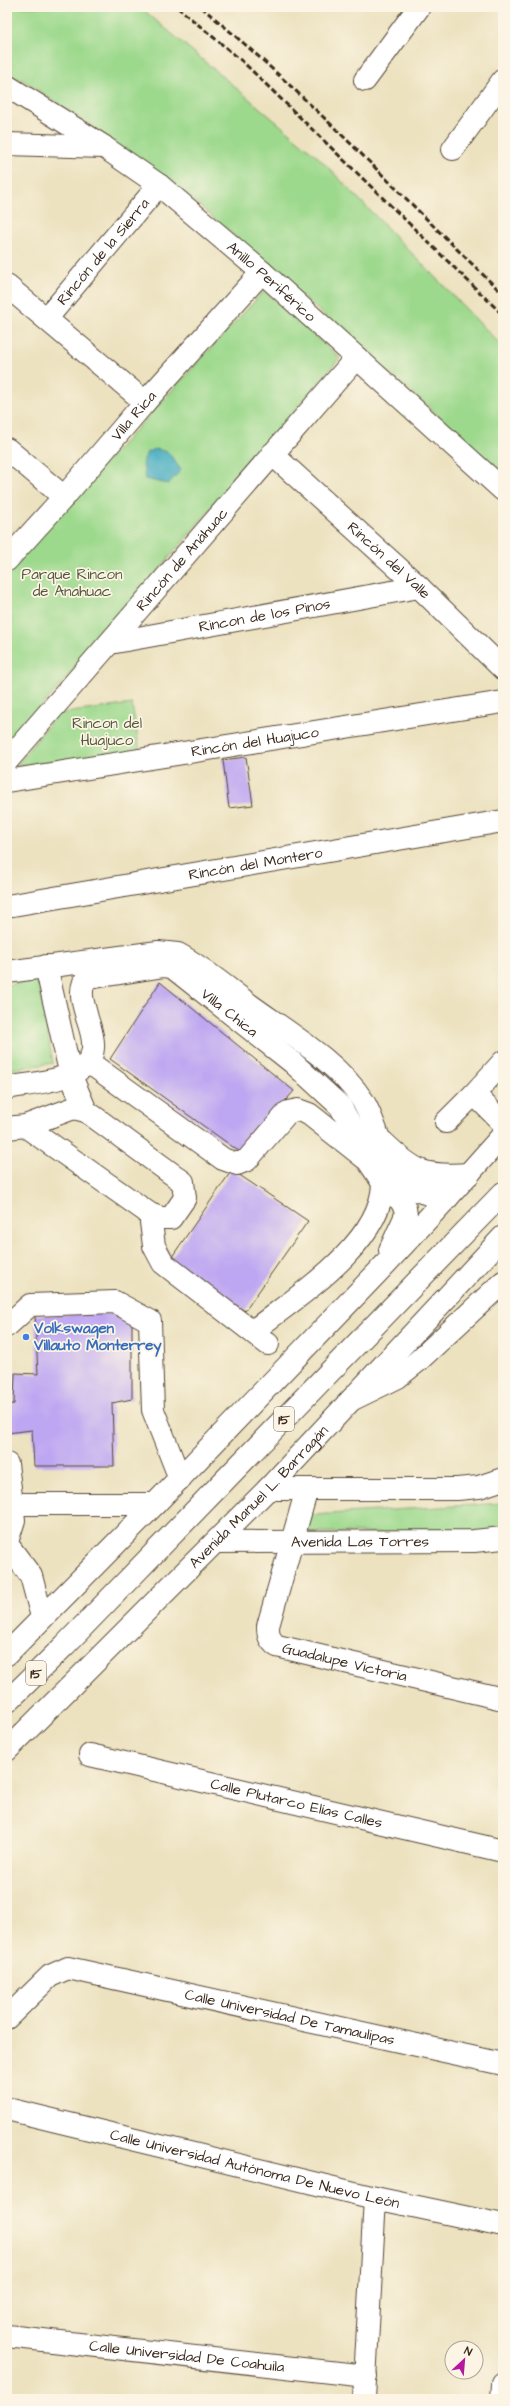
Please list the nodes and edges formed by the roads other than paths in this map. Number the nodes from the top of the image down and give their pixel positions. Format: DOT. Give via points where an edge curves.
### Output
graph roads {
  1 [pos="419,7"];
  2 [pos="365,80"];
  3 [pos="503,80"];
  4 [pos="7,86"];
  5 [pos="7,144"];
  6 [pos="104,147"];
  7 [pos="453,149"];
  8 [pos="159,185"];
  9 [pos="262,272"];
  10 [pos="7,286"];
  11 [pos="47,318"];
  12 [pos="356,358"];
  13 [pos="145,402"];
  14 [pos="7,449"];
  15 [pos="272,454"];
  16 [pos="503,490"];
  17 [pos="64,497"];
  18 [pos="7,560"];
  19 [pos="419,587"];
  20 [pos="110,643"];
  21 [pos="503,669"];
  22 [pos="503,702"];
  23 [pos="7,761"];
  24 [pos="7,781"];
  25 [pos="503,821"];
  26 [pos="7,906"];
  27 [pos="172,960"];
  28 [pos="46,966"];
  29 [pos="7,972"];
  30 [pos="503,1062"];
  31 [pos="335,1070"];
  32 [pos="77,1071"];
  33 [pos="7,1088"];
  34 [pos="324,1090"];
  35 [pos="474,1094"];
  36 [pos="86,1111"];
  37 [pos="446,1122"];
  38 [pos="503,1123"];
  39 [pos="16,1127"];
  40 [pos="503,1135"];
  41 [pos="381,1140"];
  42 [pos="367,1160"];
  43 [pos="469,1174"];
  44 [pos="384,1184"];
  45 [pos="503,1193"];
  46 [pos="448,1197"];
  47 [pos="150,1214"];
  48 [pos="503,1237"];
  49 [pos="380,1269"];
  50 [pos="503,1282"];
  51 [pos="7,1326"];
  52 [pos="352,1399"];
  53 [pos="7,1464"];
  54 [pos="180,1479"];
  55 [pos="503,1479"];
  56 [pos="268,1489"];
  57 [pos="307,1489"];
  58 [pos="9,1504"];
  59 [pos="155,1504"];
  60 [pos="503,1538"];
  61 [pos="293,1541"];
  62 [pos="217,1542"];
  63 [pos="7,1543"];
  64 [pos="42,1616"];
  65 [pos="7,1654"];
  66 [pos="503,1699"];
  67 [pos="7,1702"];
  68 [pos="7,1750"];
  69 [pos="90,1755"];
  70 [pos="503,1851"];
  71 [pos="7,2018"];
  72 [pos="503,2064"];
  73 [pos="7,2109"];
  74 [pos="375,2198"];
  75 [pos="503,2225"];
  76 [pos="7,2336"];
  77 [pos="366,2376"];
  78 [pos="503,2384"];
  79 [pos="364,2399"];
  80 [pos="502,2399"];
  1 -- 2 [label="main road"];
  3 -- 7 [label="main road"];
  4 -- 6 [label="main road, Anillo Periférico"];
  5 -- 6 [label="main road"];
  6 -- 8 [label="main road, Anillo Periférico"];
  8 -- 9 [label="main road, Anillo Periférico"];
  8 -- 11 [label="main road, Rincón de la Sierra"];
  9 -- 12 [label="main road, Anillo Periférico"];
  9 -- 13 [label="main road, Villa Rica"];
  10 -- 11 [label="main road"];
  11 -- 13 [label="main road"];
  12 -- 15 [label="main road, Rincón de Anáhuac"];
  12 -- 16 [label="main road, Anillo Periférico"];
  13 -- 17 [label="main road, Villa Rica"];
  14 -- 17 [label="main road"];
  15 -- 19 [label="main road, Rincón del Valle"];
  15 -- 20 [label="main road, Rincón de Anáhuac"];
  17 -- 18 [label="main road, Villa Rica"];
  19 -- 20 [label="main road, Rincon de los Pinos"];
  19 -- 21 [label="main road, Rincón del Valle"];
  20 -- 23 [label="main road, Rincón de Anáhuac"];
  22 -- 24 [label="main road, Rincón del Huajuco"];
  25 -- 26 [label="main road, Rincón del Montero"];
  27 -- 28 [label="main road, Villa Chica" via="158,952"];
  27 -- 31 [label="main road, Villa Chica" via="188,959"];
  27 -- 32 [label="main road, Villa Chica" via="156,967 89,978 84,982 81,998 92,1036 93,1049"];
  27 -- 34 [label="main road, Villa Chica"];
  28 -- 29 [label="main road, Villa Chica"];
  28 -- 32 [label="main road"];
  30 -- 35 [label="main road"];
  31 -- 34 [label="main road"];
  31 -- 41 [label="main road, Villa Chica" via="363,1101"];
  32 -- 33 [label="main road"];
  32 -- 36 [label="main road"];
  32 -- 42 [label="main road" via="94,1066 223,1159 237,1164 247,1160 288,1112 298,1110 309,1114"];
  34 -- 42 [label="main road, Villa Chica" via="343,1111 360,1141"];
  35 -- 37 [label="main road"];
  35 -- 38 [label="main road"];
  36 -- 39 [label="main road" via="68,1109"];
  36 -- 47 [label="main road" via="183,1182 185,1198 171,1218"];
  39 -- 47 [label="main road"];
  40 -- 43 [label="main road"];
  41 -- 43 [label="main road" via="411,1167 424,1173 442,1176"];
  41 -- 46 [label="main road, Villa Chica" via="394,1174 401,1182 422,1192"];
  42 -- 44 [label="main road, Villa Chica"];
  43 -- 46 [label="main road"];
  44 -- 47 [label="main road" via="383,1194 371,1222 356,1243 260,1337 163,1263 154,1246"];
  44 -- 49 [label="main road, Villa Chica" via="401,1201 406,1215"];
  45 -- 67 [label="main road, 15"];
  46 -- 49 [label="main road"];
  48 -- 52 [label="main road, Avenida Manuel L. Barragán / 15"];
  49 -- 54 [label="main road"];
  50 -- 52 [label="main road" via="398,1377"];
  51 -- 54 [label="main road" via="30,1305 115,1302 150,1321 153,1410"];
  52 -- 56 [label="main road, Avenida Manuel L. Barragán / 15"];
  53 -- 58 [label="main road"];
  54 -- 59 [label="main road"];
  55 -- 57 [label="main road" via="479,1487 457,1489"];
  56 -- 57 [label="main road"];
  56 -- 62 [label="main road, Avenida Manuel L. Barragán / 15"];
  57 -- 61 [label="main road, Guadalupe Victoria"];
  58 -- 59 [label="main road"];
  58 -- 63 [label="main road" via="13,1526"];
  59 -- 64 [label="main road"];
  60 -- 61 [label="main road, Avenida Las Torres" via="474,1541"];
  61 -- 62 [label="main road, Avenida Las Torres"];
  61 -- 66 [label="main road, Guadalupe Victoria" via="268,1626 272,1642 277,1646"];
  62 -- 68 [label="main road, Avenida Manuel L. Barragán / 15"];
  63 -- 64 [label="main road" via="31,1576"];
  64 -- 65 [label="main road"];
  69 -- 70 [label="main road, Calle Plutarco Elías Calles"];
  71 -- 72 [label="main road, Calle Universidad De Tamaulipas" via="50,1976 68,1968"];
  73 -- 74 [label="main road, Calle Universidad Autónoma De Nuevo León"];
  74 -- 75 [label="main road, Calle Universidad Autónoma De Nuevo León"];
  74 -- 77 [label="main road"];
  76 -- 77 [label="main road, Calle Universidad De Coahuila"];
  77 -- 79 [label="main road"];
  78 -- 80 [label="main road"];
}
